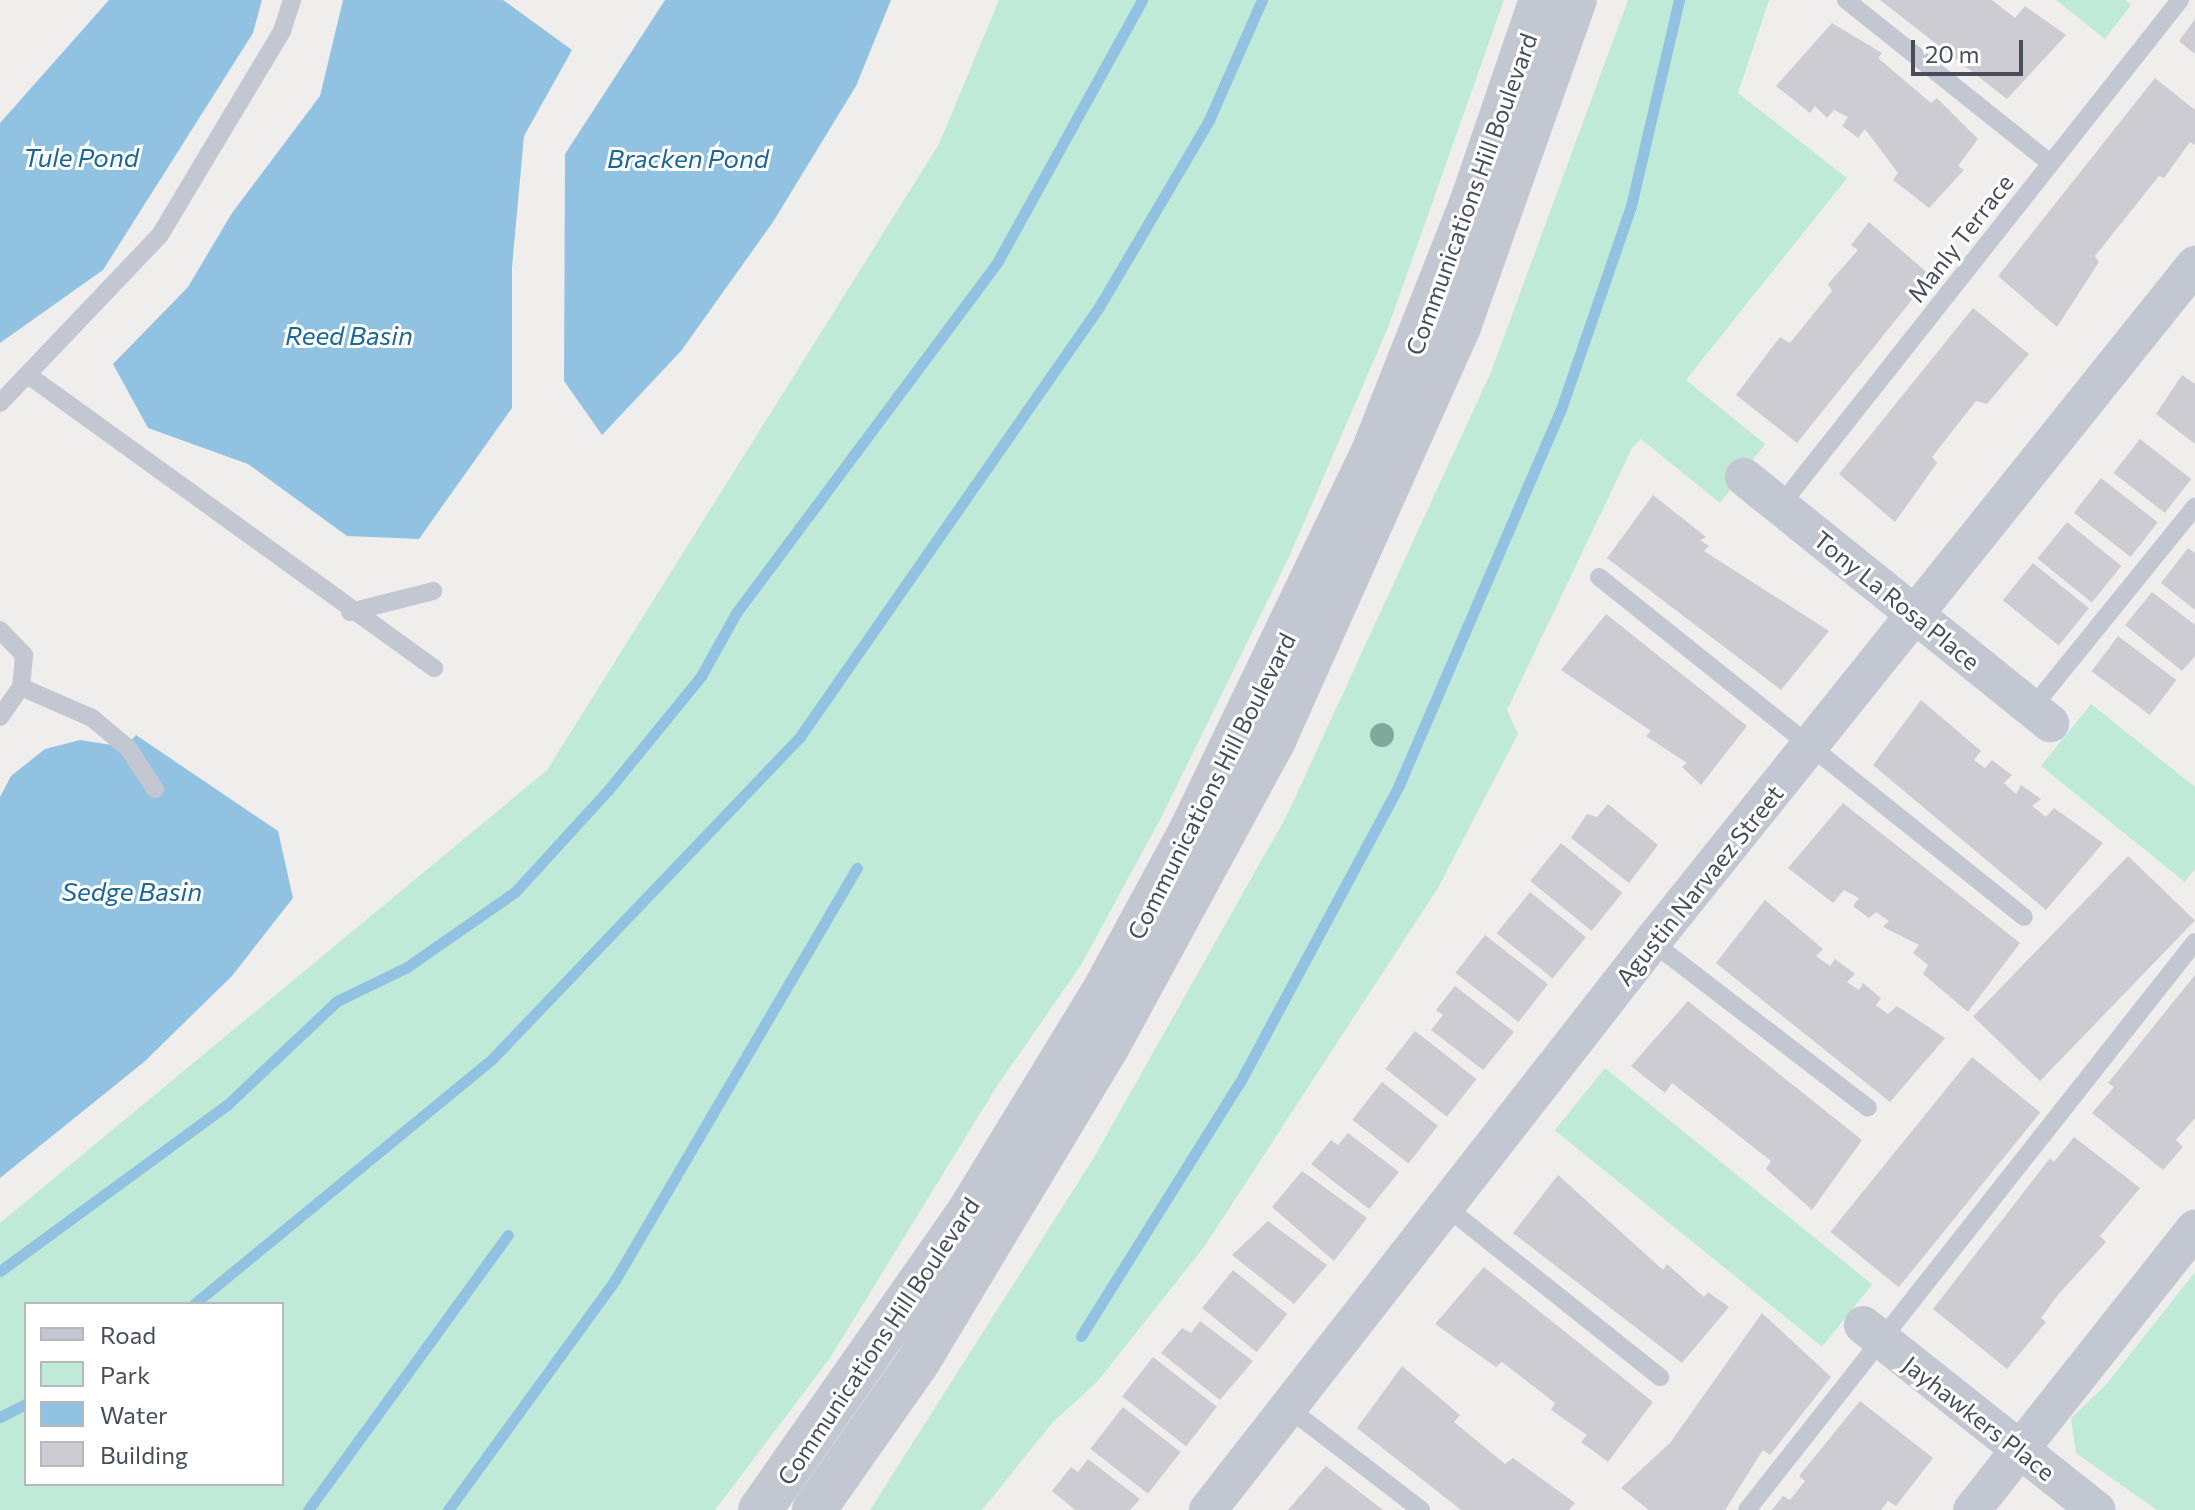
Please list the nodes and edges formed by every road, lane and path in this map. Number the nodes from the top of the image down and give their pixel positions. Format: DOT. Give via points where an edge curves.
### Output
graph roads {
  1 [pos="292,0"];
  2 [pos="1541,0"];
  3 [pos="1575,0"];
  4 [pos="1846,0"];
  5 [pos="2180,0"];
  6 [pos="2050,163"];
  7 [pos="2195,265"];
  8 [pos="28,375"];
  9 [pos="0,403"];
  10 [pos="1744,477"];
  11 [pos="1780,506"];
  12 [pos="2195,507"];
  13 [pos="1599,577"];
  14 [pos="433,591"];
  15 [pos="350,612"];
  16 [pos="1915,614"];
  17 [pos="0,630"];
  18 [pos="434,668"];
  19 [pos="21,687"];
  20 [pos="2041,716"];
  21 [pos="0,717"];
  22 [pos="1812,746"];
  23 [pos="155,789"];
  24 [pos="2024,917"];
  25 [pos="1652,942"];
  26 [pos="2195,942"];
  27 [pos="1868,1108"];
  28 [pos="1445,1206"];
  29 [pos="2195,1229"];
  30 [pos="1873,1334"];
  31 [pos="1660,1377"];
  32 [pos="1287,1407"];
  33 [pos="2019,1452"];
  34 [pos="760,1510"];
  35 [pos="814,1510"];
  36 [pos="1208,1510"];
  37 [pos="1421,1510"];
  38 [pos="1747,1510"];
  39 [pos="1972,1510"];
  40 [pos="2096,1510"];
  1 -- 8 [label="lane" via="282,31 160,235"];
  2 -- 34 [label="street, Communications Hill Boulevard" via="1470,207 1372,454 1189,834 1107,985 968,1213"];
  3 -- 35 [label="street, Communications Hill Boulevard" via="1454,341 1275,738 1100,1058 918,1362"];
  4 -- 6 [label="lane"];
  5 -- 6 [label="lane, Manly Terrace"];
  6 -- 11 [label="lane, Manly Terrace"];
  7 -- 16 [label="street, Agustin Narvaez Street"];
  8 -- 9 [label="lane"];
  8 -- 15 [label="lane"];
  10 -- 11 [label="street, Tony La Rosa Place"];
  11 -- 16 [label="street, Tony La Rosa Place"];
  12 -- 20 [label="lane"];
  13 -- 22 [label="lane"];
  14 -- 15 [label="lane"];
  15 -- 18 [label="lane"];
  16 -- 20 [label="street, Tony La Rosa Place"];
  16 -- 22 [label="street, Agustin Narvaez Street"];
  17 -- 19 [label="lane" via="24,655"];
  19 -- 21 [label="lane"];
  19 -- 23 [label="lane" via="109,729"];
  22 -- 24 [label="lane"];
  22 -- 25 [label="street, Agustin Narvaez Street"];
  25 -- 27 [label="lane"];
  25 -- 28 [label="street, Agustin Narvaez Street"];
  26 -- 30 [label="lane"];
  28 -- 31 [label="lane"];
  28 -- 32 [label="street, Agustin Narvaez Street"];
  29 -- 33 [label="street"];
  30 -- 33 [label="street, Jayhawkers Place"];
  30 -- 38 [label="lane"];
  32 -- 36 [label="street, Agustin Narvaez Street"];
  32 -- 37 [label="lane"];
  33 -- 39 [label="street"];
  33 -- 40 [label="street, Jayhawkers Place"];
}
